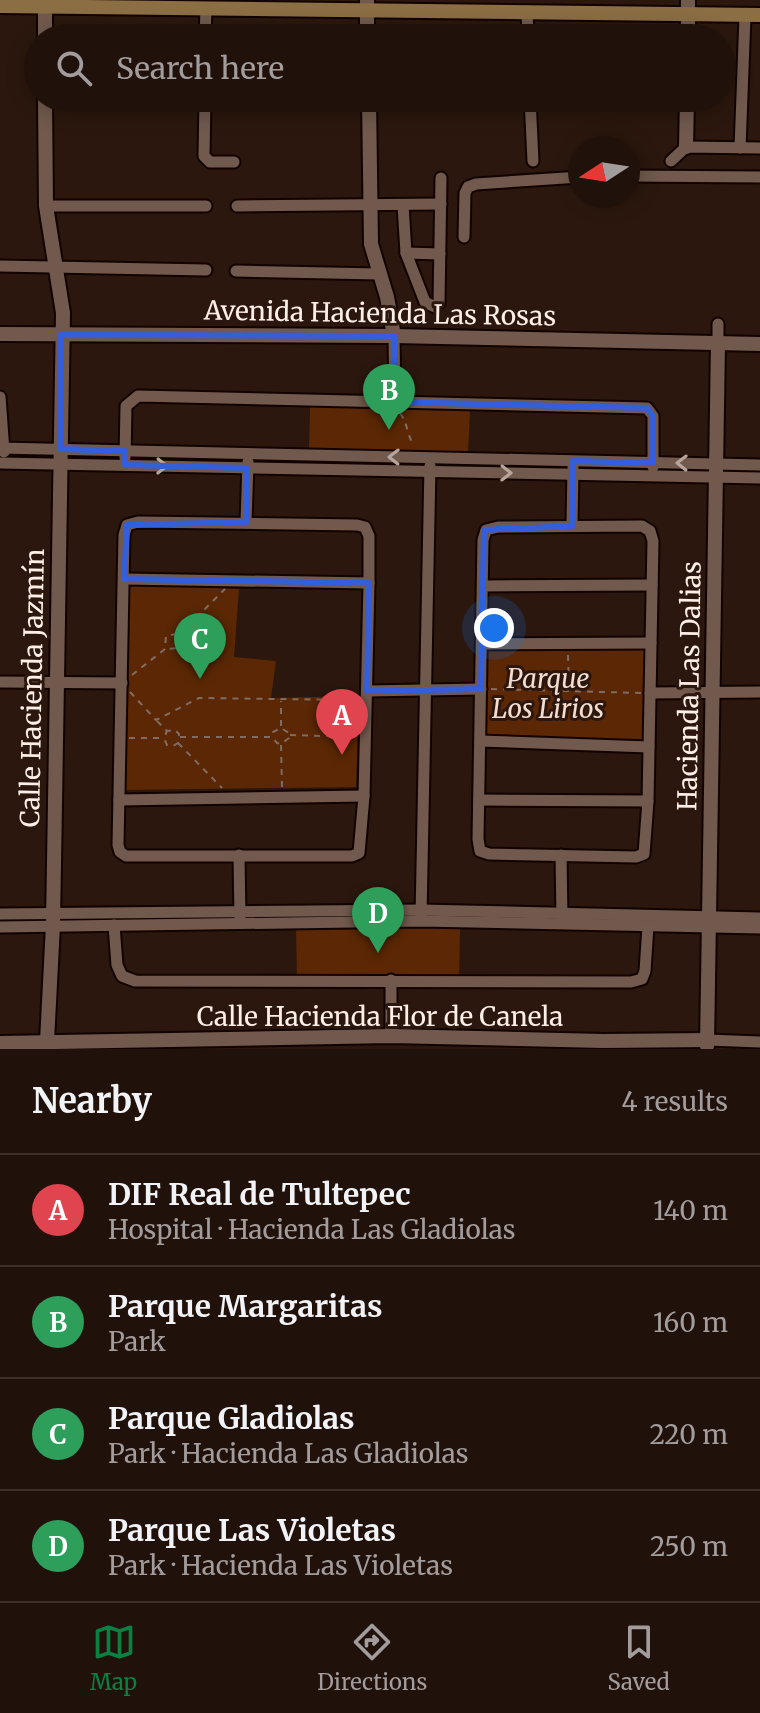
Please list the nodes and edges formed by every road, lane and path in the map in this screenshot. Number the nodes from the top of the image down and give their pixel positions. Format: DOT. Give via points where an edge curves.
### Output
graph roads {
  1 [pos="45,3"];
  2 [pos="367,5"];
  3 [pos="0,6"];
  4 [pos="688,7"];
  5 [pos="206,9"];
  6 [pos="527,11"];
  7 [pos="752,16"];
  8 [pos="45,24"];
  9 [pos="205,24"];
  10 [pos="527,24"];
  11 [pos="45,112"];
  12 [pos="205,112"];
  13 [pos="369,112"];
  14 [pos="531,112"];
  15 [pos="687,112"];
  16 [pos="686,147"];
  17 [pos="740,148"];
  18 [pos="760,148"];
  19 [pos="533,161"];
  20 [pos="671,161"];
  21 [pos="234,162"];
  22 [pos="640,176"];
  23 [pos="760,177"];
  24 [pos="441,178"];
  25 [pos="568,178"];
  26 [pos="441,204"];
  27 [pos="369,205"];
  28 [pos="403,205"];
  29 [pos="46,206"];
  30 [pos="206,206"];
  31 [pos="237,206"];
  32 [pos="464,237"];
  33 [pos="406,253"];
  34 [pos="440,254"];
  35 [pos="0,266"];
  36 [pos="55,266"];
  37 [pos="206,270"];
  38 [pos="236,271"];
  39 [pos="379,274"];
  40 [pos="718,324"];
  41 [pos="0,334"];
  42 [pos="61,335"];
  43 [pos="394,336"];
  44 [pos="718,343"];
  45 [pos="760,344"];
  46 [pos="0,397"];
  47 [pos="395,402"];
  48 [pos="2,448"];
  49 [pos="125,451"];
  50 [pos="248,454"];
  51 [pos="60,457"];
  52 [pos="426,458"];
  53 [pos="573,461"];
  54 [pos="2,463"];
  55 [pos="125,465"];
  56 [pos="760,465"];
  57 [pos="247,468"];
  58 [pos="653,469"];
  59 [pos="716,470"];
  60 [pos="430,471"];
  61 [pos="573,474"];
  62 [pos="760,478"];
  63 [pos="246,522"];
  64 [pos="572,526"];
  65 [pos="124,579"];
  66 [pos="229,580"];
  67 [pos="369,583"];
  68 [pos="652,585"];
  69 [pos="483,586"];
  70 [pos="178,636"];
  71 [pos="651,643"];
  72 [pos="482,644"];
  73 [pos="568,644"];
  74 [pos="165,649"];
  75 [pos="0,682"];
  76 [pos="56,683"];
  77 [pos="122,683"];
  78 [pos="481,689"];
  79 [pos="425,690"];
  80 [pos="569,690"];
  81 [pos="713,692"];
  82 [pos="760,692"];
  83 [pos="650,693"];
  84 [pos="366,696"];
  85 [pos="281,700"];
  86 [pos="326,700"];
  87 [pos="156,720"];
  88 [pos="281,728"];
  89 [pos="167,731"];
  90 [pos="289,735"];
  91 [pos="326,736"];
  92 [pos="180,737"];
  93 [pos="272,737"];
  94 [pos="365,737"];
  95 [pos="120,738"];
  96 [pos="164,738"];
  97 [pos="480,741"];
  98 [pos="178,743"];
  99 [pos="281,744"];
  100 [pos="649,747"];
  101 [pos="364,796"];
  102 [pos="232,798"];
  103 [pos="282,798"];
  104 [pos="119,800"];
  105 [pos="479,800"];
  106 [pos="648,801"];
  107 [pos="239,855"];
  108 [pos="561,855"];
  109 [pos="0,914"];
  110 [pos="421,916"];
  111 [pos="240,917"];
  112 [pos="760,918"];
  113 [pos="562,919"];
  114 [pos="53,920"];
  115 [pos="711,922"];
  116 [pos="114,925"];
  117 [pos="648,926"];
  118 [pos="0,927"];
  119 [pos="760,928"];
  120 [pos="391,980"];
  121 [pos="391,1036"];
  122 [pos="760,1042"];
  123 [pos="0,1043"];
  124 [pos="40,1045"];
  125 [pos="603,1045"];
  126 [pos="707,1045"];
  1 -- 3 [label="main road"];
  1 -- 5 [label="main road"];
  1 -- 8 [label="street"];
  2 -- 5 [label="main road"];
  2 -- 6 [label="main road"];
  4 -- 6 [label="main road"];
  4 -- 7 [label="main road"];
  5 -- 9 [label="street"];
  6 -- 10 [label="street"];
  7 -- 17 [label="street"];
  11 -- 29 [label="street, Calle Hacienda Jazmín"];
  12 -- 21 [label="street" via="206,160"];
  13 -- 27 [label="street"];
  14 -- 19 [label="street"];
  15 -- 16 [label="street"];
  16 -- 17 [label="street"];
  16 -- 20 [label="street"];
  17 -- 18 [label="street"];
  22 -- 23 [label="street"];
  24 -- 26 [label="street"];
  25 -- 32 [label="street" via="468,187"];
  26 -- 28 [label="street"];
  26 -- 34 [label="street"];
  27 -- 28 [label="street"];
  27 -- 31 [label="street"];
  27 -- 39 [label="street"];
  28 -- 33 [label="street"];
  29 -- 30 [label="street"];
  29 -- 36 [label="street, Calle Hacienda Jazmín"];
  33 -- 34 [label="street"];
  33 -- 34 [label="street" via="429,306 437,306"];
  35 -- 36 [label="street"];
  36 -- 37 [label="street"];
  36 -- 42 [label="street, Calle Hacienda Jazmín"];
  38 -- 39 [label="street"];
  39 -- 43 [label="street"];
  40 -- 44 [label="street, Hacienda Las Dalias"];
  41 -- 42 [label="street, Avenida Hacienda Las Rosas"];
  42 -- 43 [label="street, Avenida Hacienda Las Rosas"];
  42 -- 51 [label="street, Calle Hacienda Jazmín"];
  43 -- 44 [label="street, Avenida Hacienda Las Rosas"];
  43 -- 47 [label="street"];
  44 -- 45 [label="street, Avenida Hacienda Las Rosas"];
  44 -- 59 [label="street, Hacienda Las Dalias"];
  46 -- 48 [label="street"];
  47 -- 49 [label="street" via="138,396 126,406"];
  47 -- 52 [label="path" via="407,422 408,437"];
  47 -- 58 [label="street" via="647,408 653,416"];
  48 -- 51 [label="street"];
  48 -- 54 [label="street"];
  49 -- 50 [label="street"];
  49 -- 51 [label="street"];
  49 -- 55 [label="street"];
  52 -- 50 [label="street, one-way"];
  50 -- 57 [label="street"];
  51 -- 54 [label="street"];
  51 -- 55 [label="street"];
  51 -- 76 [label="street, Calle Hacienda Jazmín"];
  52 -- 53 [label="street"];
  52 -- 60 [label="street"];
  53 -- 58 [label="street"];
  53 -- 61 [label="street"];
  55 -- 57 [label="street, one-way"];
  56 -- 59 [label="street"];
  57 -- 60 [label="street"];
  57 -- 63 [label="street"];
  58 -- 59 [label="street"];
  58 -- 61 [label="street"];
  59 -- 62 [label="street"];
  59 -- 81 [label="street, Hacienda Las Dalias"];
  60 -- 61 [label="street, one-way"];
  60 -- 79 [label="street"];
  61 -- 64 [label="street"];
  63 -- 65 [label="street" via="127,525"];
  63 -- 67 [label="street" via="365,527"];
  64 -- 68 [label="street" via="642,526 650,531"];
  64 -- 69 [label="street" via="486,530"];
  65 -- 66 [label="street"];
  65 -- 77 [label="street"];
  66 -- 67 [label="street"];
  66 -- 70 [label="path" via="224,592"];
  67 -- 84 [label="street"];
  68 -- 69 [label="street"];
  68 -- 71 [label="street"];
  69 -- 72 [label="street"];
  70 -- 74 [label="path" via="166,636"];
  70 -- 74 [label="path" via="179,648"];
  71 -- 73 [label="street"];
  71 -- 83 [label="street"];
  72 -- 73 [label="street"];
  72 -- 78 [label="street"];
  73 -- 80 [label="path"];
  74 -- 77 [label="path"];
  75 -- 76 [label="street"];
  76 -- 77 [label="street"];
  76 -- 114 [label="street, Calle Hacienda Jazmín"];
  77 -- 87 [label="path"];
  77 -- 95 [label="street"];
  78 -- 79 [label="street"];
  78 -- 80 [label="path"];
  78 -- 97 [label="street"];
  79 -- 84 [label="street"];
  79 -- 110 [label="street"];
  80 -- 83 [label="path"];
  81 -- 82 [label="street"];
  81 -- 83 [label="street"];
  81 -- 115 [label="street, Hacienda Las Dalias"];
  83 -- 100 [label="street"];
  84 -- 86 [label="path"];
  84 -- 94 [label="street"];
  85 -- 86 [label="path"];
  85 -- 87 [label="path" via="199,698"];
  85 -- 88 [label="path"];
  86 -- 91 [label="path"];
  87 -- 89 [label="path"];
  88 -- 90 [label="path"];
  88 -- 93 [label="path"];
  89 -- 92 [label="path" via="175,730"];
  89 -- 96 [label="path"];
  90 -- 91 [label="path"];
  90 -- 99 [label="path"];
  91 -- 94 [label="path"];
  92 -- 93 [label="path"];
  92 -- 98 [label="path"];
  93 -- 99 [label="path"];
  94 -- 101 [label="street"];
  95 -- 96 [label="path"];
  95 -- 104 [label="street"];
  96 -- 98 [label="path" via="167,745"];
  97 -- 100 [label="street"];
  97 -- 105 [label="street"];
  98 -- 102 [label="path"];
  99 -- 103 [label="path"];
  100 -- 106 [label="street"];
  101 -- 103 [label="street"];
  101 -- 107 [label="street" via="359,853"];
  102 -- 103 [label="street"];
  102 -- 104 [label="street"];
  104 -- 107 [label="street" via="118,845 126,856"];
  105 -- 106 [label="street"];
  105 -- 108 [label="street" via="480,851"];
  106 -- 108 [label="street" via="644,854"];
  107 -- 111 [label="street"];
  108 -- 113 [label="street"];
  109 -- 114 [label="street"];
  110 -- 111 [label="street"];
  110 -- 113 [label="street"];
  111 -- 114 [label="street"];
  111 -- 116 [label="street"];
  112 -- 115 [label="street"];
  113 -- 115 [label="street"];
  113 -- 117 [label="street"];
  114 -- 116 [label="street"];
  114 -- 118 [label="street"];
  114 -- 124 [label="street, Calle Hacienda Jazmín"];
  115 -- 117 [label="street"];
  115 -- 119 [label="street"];
  115 -- 126 [label="street, Hacienda Las Dalias"];
  116 -- 120 [label="street" via="117,965 122,976 135,981"];
  117 -- 120 [label="street" via="645,971 642,979 631,982"];
  120 -- 121 [label="street"];
  121 -- 124 [label="street, Calle Hacienda Flor de Canela"];
  121 -- 125 [label="street, Calle Hacienda Flor de Canela"];
  122 -- 126 [label="street, Calle Hacienda Flor de Canela"];
  123 -- 124 [label="street, Calle Hacienda Flor de Canela"];
  125 -- 126 [label="street, Calle Hacienda Flor de Canela"];
}
